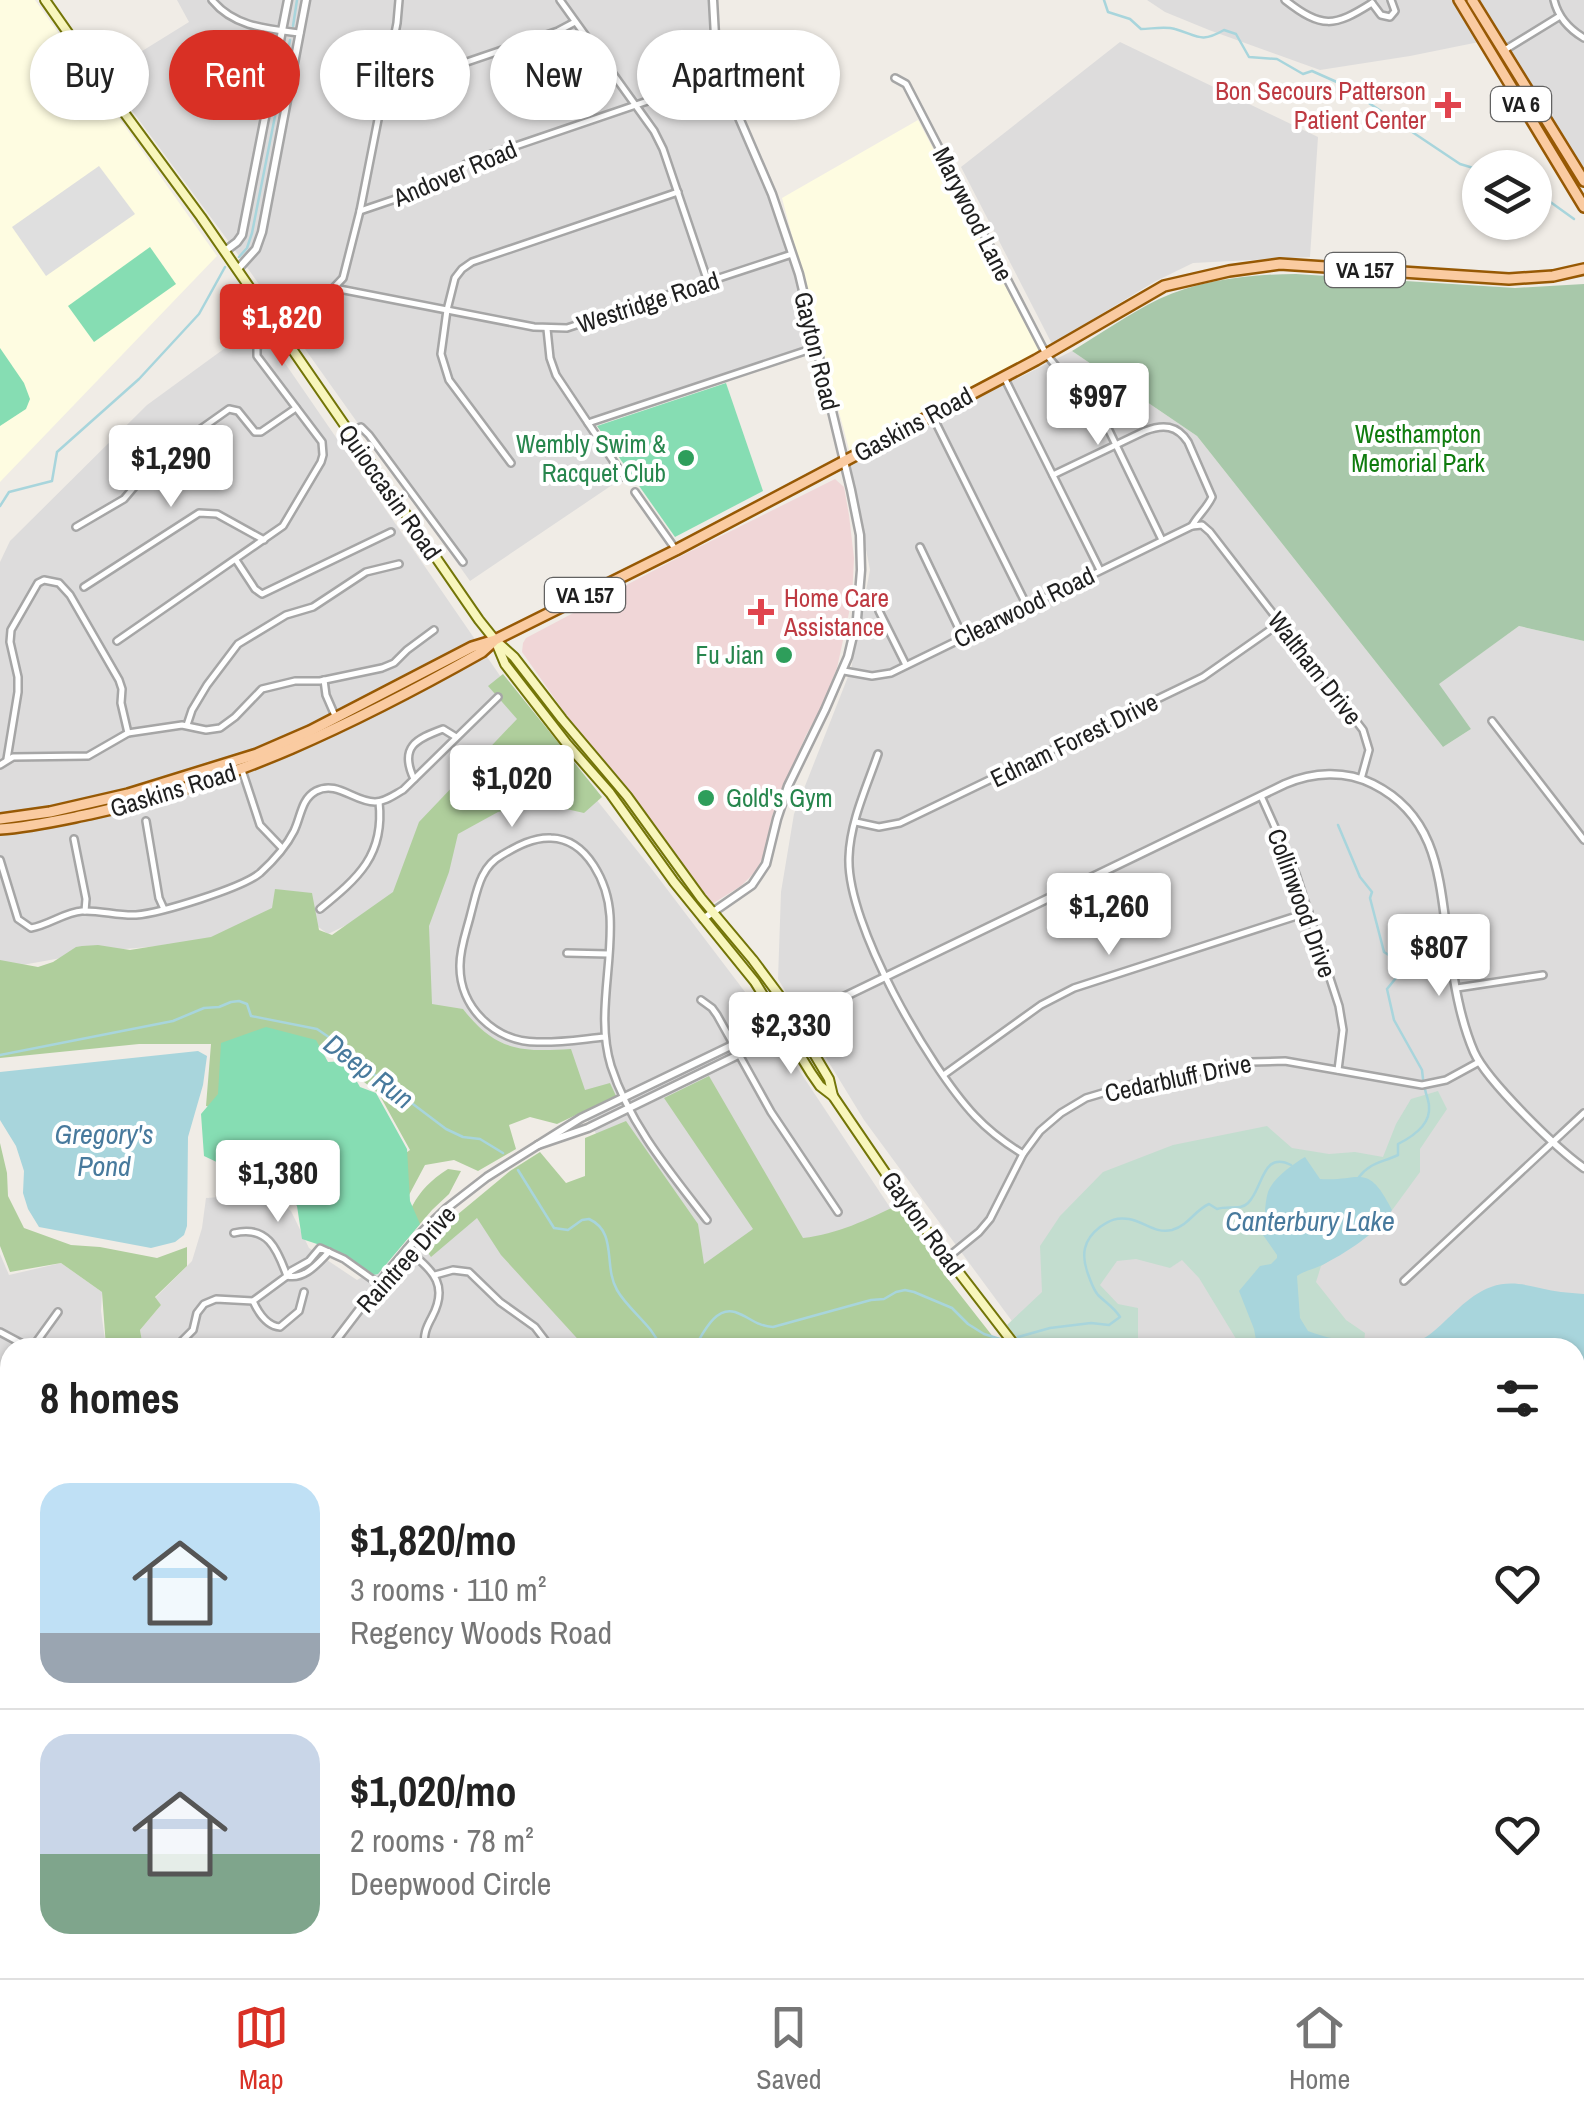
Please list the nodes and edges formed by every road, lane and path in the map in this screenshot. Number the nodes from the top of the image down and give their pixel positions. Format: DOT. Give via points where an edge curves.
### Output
graph roads {
  1 [pos="45,0"];
  2 [pos="212,0"];
  3 [pos="288,0"];
  4 [pos="306,0"];
  5 [pos="399,0"];
  6 [pos="560,0"];
  7 [pos="713,0"];
  8 [pos="1285,0"];
  9 [pos="1391,0"];
  10 [pos="1459,0"];
  11 [pos="1472,0"];
  12 [pos="1554,0"];
  13 [pos="1371,1"];
  14 [pos="1560,16"];
  15 [pos="575,22"];
  16 [pos="278,30"];
  17 [pos="283,30"];
  18 [pos="394,30"];
  19 [pos="715,30"];
  20 [pos="300,34"];
  21 [pos="1584,38"];
  22 [pos="1498,54"];
  23 [pos="470,61"];
  24 [pos="895,78"];
  25 [pos="636,105"];
  26 [pos="265,120"];
  27 [pos="283,120"];
  28 [pos="378,120"];
  29 [pos="740,120"];
  30 [pos="1584,182"];
  31 [pos="678,192"];
  32 [pos="1584,207"];
  33 [pos="360,210"];
  34 [pos="224,252"];
  35 [pos="792,254"];
  36 [pos="1584,268"];
  37 [pos="237,270"];
  38 [pos="708,282"];
  39 [pos="334,288"];
  40 [pos="447,310"];
  41 [pos="547,329"];
  42 [pos="279,331"];
  43 [pos="816,346"];
  44 [pos="1046,354"];
  45 [pos="1004,377"];
  46 [pos="296,408"];
  47 [pos="932,414"];
  48 [pos="588,423"];
  49 [pos="348,433"];
  50 [pos="1116,445"];
  51 [pos="844,460"];
  52 [pos="511,463"];
  53 [pos="624,476"];
  54 [pos="1053,476"];
  55 [pos="635,492"];
  56 [pos="1202,525"];
  57 [pos="1192,526"];
  58 [pos="76,527"];
  59 [pos="391,532"];
  60 [pos="264,540"];
  61 [pos="1162,540"];
  62 [pos="920,547"];
  63 [pos="676,550"];
  64 [pos="235,560"];
  65 [pos="463,562"];
  66 [pos="399,564"];
  67 [pos="1100,570"];
  68 [pos="84,587"];
  69 [pos="1027,606"];
  70 [pos="879,611"];
  71 [pos="1280,623"];
  72 [pos="434,630"];
  73 [pos="963,637"];
  74 [pos="494,640"];
  75 [pos="117,642"];
  76 [pos="906,665"];
  77 [pos="844,671"];
  78 [pos="324,680"];
  79 [pos="498,697"];
  80 [pos="336,718"];
  81 [pos="1492,721"];
  82 [pos="186,725"];
  83 [pos="128,733"];
  84 [pos="456,737"];
  85 [pos="878,754"];
  86 [pos="7,760"];
  87 [pos="0,765"];
  88 [pos="240,765"];
  89 [pos="1361,779"];
  90 [pos="414,780"];
  91 [pos="1261,796"];
  92 [pos="379,802"];
  93 [pos="0,819"];
  94 [pos="146,822"];
  95 [pos="856,822"];
  96 [pos="0,829"];
  97 [pos="74,838"];
  98 [pos="1584,840"];
  99 [pos="282,847"];
  100 [pos="1,865"];
  101 [pos="320,909"];
  102 [pos="164,910"];
  103 [pos="85,911"];
  104 [pos="713,912"];
  105 [pos="1309,912"];
  106 [pos="703,919"];
  107 [pos="567,953"];
  108 [pos="608,954"];
  109 [pos="1542,975"];
  110 [pos="887,977"];
  111 [pos="1456,988"];
  112 [pos="701,1000"];
  113 [pos="794,1022"];
  114 [pos="784,1027"];
  115 [pos="605,1037"];
  116 [pos="733,1044"];
  117 [pos="739,1054"];
  118 [pos="1480,1062"];
  119 [pos="1338,1070"];
  120 [pos="944,1075"];
  121 [pos="833,1096"];
  122 [pos="625,1097"];
  123 [pos="630,1107"];
  124 [pos="1584,1113"];
  125 [pos="1554,1142"];
  126 [pos="538,1145"];
  127 [pos="1023,1154"];
  128 [pos="1584,1168"];
  129 [pos="838,1212"];
  130 [pos="706,1220"];
  131 [pos="234,1233"];
  132 [pos="407,1249"];
  133 [pos="328,1252"];
  134 [pos="947,1258"];
  135 [pos="435,1275"];
  136 [pos="288,1276"];
  137 [pos="1404,1281"];
  138 [pos="379,1284"];
  139 [pos="304,1292"];
  140 [pos="253,1301"];
  141 [pos="58,1312"];
  142 [pos="38,1338"];
  143 [pos="186,1338"];
  144 [pos="338,1338"];
  145 [pos="424,1338"];
  146 [pos="543,1338"];
  147 [pos="1009,1338"];
  1 -- 34 [label="main road, Quioccasin Road"];
  2 -- 16 [label="street" via="239,22"];
  3 -- 17 [label="street"];
  4 -- 20 [label="street"];
  5 -- 18 [label="street"];
  6 -- 15 [label="street"];
  7 -- 19 [label="street, Gayton Road"];
  8 -- 13 [label="street" via="1330,23"];
  9 -- 13 [label="street" via="1390,17"];
  10 -- 22 [label="main road, VA 6"];
  11 -- 22 [label="main road, VA 6"];
  12 -- 14 [label="street"];
  14 -- 21 [label="street"];
  14 -- 22 [label="street"];
  15 -- 23 [label="street"];
  15 -- 25 [label="street"];
  22 -- 30 [label="main road, VA 6"];
  22 -- 32 [label="main road, VA 6"];
  24 -- 44 [label="street, Marywood Lane" via="906,84"];
  25 -- 31 [label="street" via="663,149"];
  25 -- 33 [label="street, Andover Road" via="466,164 425,189"];
  26 -- 34 [label="street" via="242,235"];
  27 -- 37 [label="street" via="262,232"];
  28 -- 33 [label="street"];
  29 -- 35 [label="street, Gayton Road"];
  31 -- 38 [label="street"];
  31 -- 40 [label="street" via="472,262 455,278"];
  33 -- 39 [label="street" via="343,278"];
  34 -- 37 [label="main road, Quioccasin Road"];
  35 -- 38 [label="street, Westridge Road"];
  35 -- 43 [label="street, Gayton Road"];
  36 -- 44 [label="main road, Gaskins Road / VA 157" via="1532,278 1280,264 1228,270 1164,286"];
  37 -- 42 [label="main road, Quioccasin Road"];
  38 -- 41 [label="street, Westridge Road" via="581,325"];
  39 -- 40 [label="street, Westridge Road"];
  39 -- 42 [label="street"];
  40 -- 41 [label="street, Westridge Road"];
  40 -- 52 [label="street" via="443,367"];
  41 -- 48 [label="street" via="556,375"];
  42 -- 46 [label="street" via="256,354"];
  42 -- 49 [label="main road, Quioccasin Road"];
  43 -- 48 [label="street"];
  43 -- 51 [label="street, Gayton Road"];
  44 -- 45 [label="main road, Gaskins Road / VA 157"];
  44 -- 50 [label="street" via="1059,370 1084,381"];
  45 -- 47 [label="main road, Gaskins Road / VA 157"];
  45 -- 54 [label="street"];
  46 -- 58 [label="street" via="261,432 238,411 226,410 157,460 124,499"];
  46 -- 60 [label="street" via="322,442 323,455 286,523"];
  47 -- 51 [label="main road, Gaskins Road / VA 157"];
  47 -- 69 [label="street"];
  48 -- 53 [label="street"];
  49 -- 65 [label="street" via="361,427 369,434"];
  49 -- 74 [label="main road, Quioccasin Road"];
  50 -- 54 [label="street"];
  50 -- 57 [label="street" via="1160,426 1184,436 1212,497"];
  50 -- 61 [label="street"];
  51 -- 63 [label="main road, Gaskins Road / VA 157"];
  51 -- 77 [label="street, Gayton Road" via="861,570"];
  54 -- 67 [label="street"];
  55 -- 63 [label="street"];
  56 -- 57 [label="street, Clearwood Road"];
  56 -- 71 [label="street, Waltham Drive"];
  57 -- 61 [label="street, Clearwood Road"];
  59 -- 64 [label="street" via="262,594"];
  60 -- 64 [label="street"];
  60 -- 68 [label="street" via="218,514 199,513"];
  61 -- 67 [label="street, Clearwood Road"];
  62 -- 73 [label="street"];
  63 -- 74 [label="main road, Gaskins Road / VA 157"];
  64 -- 75 [label="street"];
  66 -- 82 [label="street" via="366,572 238,644"];
  67 -- 69 [label="street, Clearwood Road"];
  69 -- 73 [label="street, Clearwood Road"];
  70 -- 76 [label="street"];
  71 -- 89 [label="street, Waltham Drive" via="1367,737"];
  71 -- 95 [label="street, Ednam Forest Drive" via="1202,677 900,823"];
  72 -- 78 [label="street" via="394,663"];
  73 -- 76 [label="street, Clearwood Road"];
  74 -- 80 [label="main road, Gaskins Road"];
  74 -- 88 [label="main road, Gaskins Road" via="352,722"];
  74 -- 104 [label="main road, Quioccasin Road" via="627,796"];
  74 -- 106 [label="main road, Quioccasin Road" via="504,664"];
  76 -- 77 [label="street, Clearwood Road" via="876,676"];
  77 -- 104 [label="street, Gayton Road" via="788,786 762,872"];
  78 -- 80 [label="street"];
  78 -- 82 [label="street" via="262,688 220,728"];
  79 -- 84 [label="street"];
  80 -- 88 [label="main road, Gaskins Road"];
  81 -- 98 [label="street"];
  82 -- 83 [label="street"];
  83 -- 86 [label="street" via="88,756"];
  83 -- 86 [label="street" via="119,680 70,595 44,580 11,630 18,692"];
  84 -- 90 [label="street"];
  84 -- 90 [label="street" via="443,729 417,739 410,755"];
  85 -- 95 [label="street"];
  86 -- 87 [label="street"];
  88 -- 93 [label="main road, Gaskins Road"];
  88 -- 96 [label="main road, Gaskins Road" via="113,809"];
  88 -- 99 [label="street" via="260,825"];
  89 -- 91 [label="street" via="1311,776"];
  89 -- 111 [label="street" via="1406,807 1428,840"];
  90 -- 92 [label="street"];
  91 -- 105 [label="street, Collinwood Drive"];
  91 -- 110 [label="street"];
  92 -- 99 [label="street" via="320,789 309,796"];
  92 -- 101 [label="street" via="381,822 370,859"];
  94 -- 102 [label="street"];
  95 -- 110 [label="street" via="848,858 852,897"];
  97 -- 103 [label="street"];
  99 -- 102 [label="street" via="249,880"];
  100 -- 103 [label="street" via="18,919 31,928"];
  102 -- 103 [label="street"];
  104 -- 106 [label="street, Gayton Road"];
  104 -- 113 [label="main road, Gayton Road"];
  105 -- 119 [label="street, Collinwood Drive" via="1342,1020"];
  105 -- 120 [label="street" via="1074,988"];
  106 -- 114 [label="main road, Gayton Road"];
  107 -- 108 [label="street"];
  108 -- 115 [label="street"];
  108 -- 115 [label="street" via="604,886 572,844 540,838 486,868 460,962 472,1006 490,1026 520,1040"];
  109 -- 111 [label="street"];
  110 -- 113 [label="street"];
  110 -- 120 [label="street"];
  111 -- 118 [label="street"];
  112 -- 116 [label="street"];
  113 -- 114 [label="street"];
  113 -- 121 [label="main road, Gayton Road"];
  114 -- 116 [label="street, Raintree Drive" via="774,1025"];
  114 -- 117 [label="street, Raintree Drive"];
  114 -- 121 [label="main road, Gayton Road"];
  115 -- 122 [label="street"];
  116 -- 117 [label="street"];
  116 -- 122 [label="street, Raintree Drive"];
  117 -- 123 [label="street, Raintree Drive"];
  117 -- 129 [label="street"];
  118 -- 119 [label="street, Cedarbluff Drive" via="1422,1084"];
  118 -- 125 [label="street"];
  119 -- 127 [label="street, Cedarbluff Drive" via="1251,1062 1106,1091 1054,1118"];
  120 -- 127 [label="street" via="975,1116"];
  121 -- 134 [label="main road, Gayton Road"];
  122 -- 123 [label="street"];
  122 -- 126 [label="street, Raintree Drive"];
  123 -- 126 [label="street, Raintree Drive"];
  123 -- 130 [label="street"];
  124 -- 125 [label="street"];
  125 -- 128 [label="street"];
  125 -- 137 [label="street"];
  126 -- 132 [label="street, Raintree Drive" via="471,1189"];
  127 -- 134 [label="street, Cedarbluff Drive" via="990,1219"];
  131 -- 136 [label="street" via="254,1231 268,1240"];
  132 -- 135 [label="street"];
  132 -- 138 [label="street, Raintree Drive"];
  133 -- 136 [label="street" via="310,1270"];
  133 -- 136 [label="street" via="320,1248"];
  133 -- 138 [label="street"];
  134 -- 147 [label="main road, Gayton Road"];
  135 -- 145 [label="street" via="439,1301"];
  135 -- 146 [label="street" via="469,1272"];
  136 -- 140 [label="street"];
  138 -- 144 [label="street, Raintree Drive"];
  139 -- 140 [label="street" via="299,1311 280,1327"];
  140 -- 143 [label="street" via="204,1304"];
  141 -- 142 [label="street"];
}
